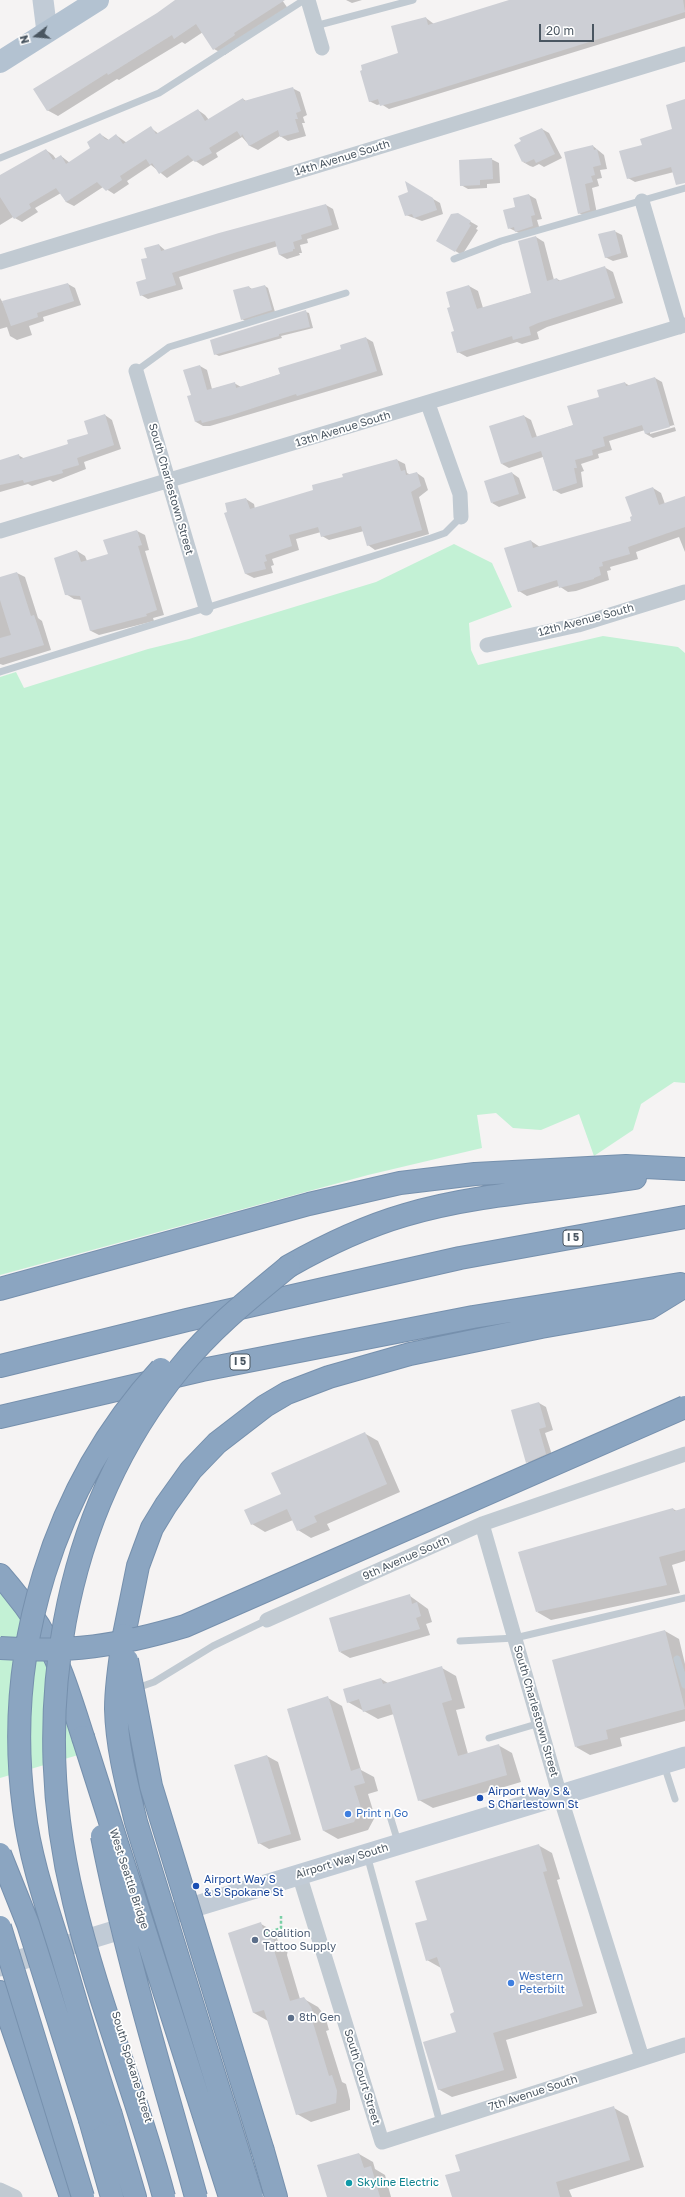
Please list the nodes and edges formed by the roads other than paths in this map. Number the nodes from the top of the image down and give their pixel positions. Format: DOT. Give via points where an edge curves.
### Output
graph roads {
  1 [pos="43,0"];
  2 [pos="98,0"];
  3 [pos="304,0"];
  4 [pos="308,0"];
  5 [pos="413,0"];
  6 [pos="316,26"];
  7 [pos="47,32"];
  8 [pos="322,48"];
  9 [pos="685,54"];
  10 [pos="0,62"];
  11 [pos="0,158"];
  12 [pos="685,188"];
  13 [pos="642,201"];
  14 [pos="454,259"];
  15 [pos="0,262"];
  16 [pos="346,293"];
  17 [pos="682,326"];
  18 [pos="136,371"];
  19 [pos="428,404"];
  20 [pos="168,482"];
  21 [pos="462,517"];
  22 [pos="0,531"];
  23 [pos="685,592"];
  24 [pos="206,608"];
  25 [pos="487,645"];
  26 [pos="0,672"];
  27 [pos="685,1169"];
  28 [pos="685,1217"];
  29 [pos="289,1266"];
  30 [pos="685,1285"];
  31 [pos="0,1290"];
  32 [pos="0,1366"];
  33 [pos="685,1407"];
  34 [pos="4,1416"];
  35 [pos="685,1454"];
  36 [pos="482,1524"];
  37 [pos="0,1575"];
  38 [pos="8,1588"];
  39 [pos="685,1598"];
  40 [pos="266,1620"];
  41 [pos="124,1636"];
  42 [pos="515,1638"];
  43 [pos="460,1641"];
  44 [pos="0,1648"];
  45 [pos="677,1659"];
  46 [pos="685,1685"];
  47 [pos="137,1688"];
  48 [pos="540,1723"];
  49 [pos="83,1737"];
  50 [pos="489,1738"];
  51 [pos="685,1757"];
  52 [pos="664,1764"];
  53 [pos="560,1796"];
  54 [pos="675,1799"];
  55 [pos="390,1816"];
  56 [pos="398,1844"];
  57 [pos="0,1854"];
  58 [pos="367,1854"];
  59 [pos="300,1874"];
  60 [pos="0,1928"];
  61 [pos="93,1938"];
  62 [pos="0,1966"];
  63 [pos="0,1992"];
  64 [pos="685,2045"];
  65 [pos="642,2058"];
  66 [pos="440,2123"];
  67 [pos="382,2142"];
  68 [pos="0,2190"];
  69 [pos="14,2197"];
  70 [pos="71,2197"];
  71 [pos="82,2197"];
  72 [pos="112,2197"];
  73 [pos="135,2197"];
  74 [pos="164,2197"];
  75 [pos="171,2197"];
  76 [pos="196,2197"];
  77 [pos="230,2197"];
  78 [pos="252,2197"];
  79 [pos="276,2197"];
  1 -- 7 [label="main road"];
  2 -- 7 [label="main road"];
  3 -- 11 [label="lane" via="159,93"];
  4 -- 6 [label="street"];
  5 -- 6 [label="lane"];
  6 -- 8 [label="street"];
  7 -- 10 [label="main road"];
  9 -- 15 [label="street, 14th Avenue South"];
  12 -- 13 [label="lane"];
  13 -- 14 [label="lane" via="501,241"];
  13 -- 17 [label="street"];
  16 -- 18 [label="lane" via="169,347"];
  17 -- 19 [label="street, 13th Avenue South"];
  18 -- 20 [label="street, South Charlestown Street"];
  19 -- 20 [label="street, 13th Avenue South"];
  19 -- 21 [label="street" via="460,494"];
  20 -- 22 [label="street, 13th Avenue South"];
  20 -- 24 [label="street, South Charlestown Street"];
  21 -- 24 [label="lane" via="445,533 432,538"];
  23 -- 25 [label="street, 12th Avenue South" via="578,625"];
  24 -- 26 [label="lane"];
  27 -- 29 [label="highway" via="615,1182 428,1209 369,1227 331,1243"];
  27 -- 31 [label="highway" via="626,1166 475,1174 418,1180 354,1192"];
  28 -- 32 [label="highway, I 5, bridge" via="460,1258 194,1318"];
  29 -- 73 [label="highway, bridge" via="209,1321 154,1377 110,1434 86,1473 53,1546 35,1603 26,1653 20,1713 20,1775 24,1809 38,1878"];
  29 -- 74 [label="highway, bridge" via="240,1306 195,1350 157,1397 130,1439 101,1497 83,1547 69,1598 59,1652 53,1742 64,1858 79,1923"];
  30 -- 34 [label="highway, I 5, bridge" via="473,1317 202,1370"];
  30 -- 41 [label="highway" via="649,1308 477,1339 410,1354 323,1379 276,1399 236,1427 191,1470 166,1505 152,1528 138,1566"];
  33 -- 44 [label="highway, bridge" via="185,1626 138,1640 86,1649 42,1651"];
  35 -- 36 [label="street, 9th Avenue South"];
  36 -- 40 [label="street, 9th Avenue South"];
  36 -- 42 [label="street, South Charlestown Street"];
  37 -- 38 [label="highway, West Seattle Bridge"];
  38 -- 49 [label="highway, West Seattle Bridge, bridge" via="39,1627 69,1692"];
  39 -- 42 [label="lane"];
  40 -- 47 [label="lane, 9th Avenue South" via="214,1646 154,1682"];
  41 -- 78 [label="highway, bridge" via="116,1709 125,1780"];
  41 -- 79 [label="highway, bridge" via="140,1737 151,1786"];
  42 -- 43 [label="lane"];
  42 -- 48 [label="street, South Charlestown Street"];
  45 -- 46 [label="lane"];
  48 -- 50 [label="lane"];
  48 -- 53 [label="street, South Charlestown Street"];
  49 -- 76 [label="highway, bridge" via="113,1888"];
  49 -- 77 [label="highway, West Seattle Bridge, bridge"];
  51 -- 52 [label="main road, Airport Way South"];
  52 -- 53 [label="main road, Airport Way South"];
  52 -- 54 [label="lane"];
  53 -- 56 [label="main road, Airport Way South"];
  53 -- 65 [label="street, South Charlestown Street"];
  55 -- 56 [label="lane"];
  56 -- 58 [label="main road, Airport Way South"];
  57 -- 72 [label="highway, bridge" via="28,1924"];
  58 -- 59 [label="main road, Airport Way South"];
  58 -- 66 [label="lane"];
  59 -- 61 [label="main road, Airport Way South"];
  59 -- 67 [label="street, South Court Street"];
  60 -- 71 [label="highway, bridge"];
  61 -- 62 [label="main road, Airport Way South"];
  61 -- 75 [label="main road, South Spokane Street"];
  63 -- 70 [label="highway"];
  64 -- 65 [label="street, 7th Avenue South"];
  65 -- 66 [label="street, 7th Avenue South"];
  66 -- 67 [label="street, 7th Avenue South"];
  68 -- 69 [label="street"];
}
